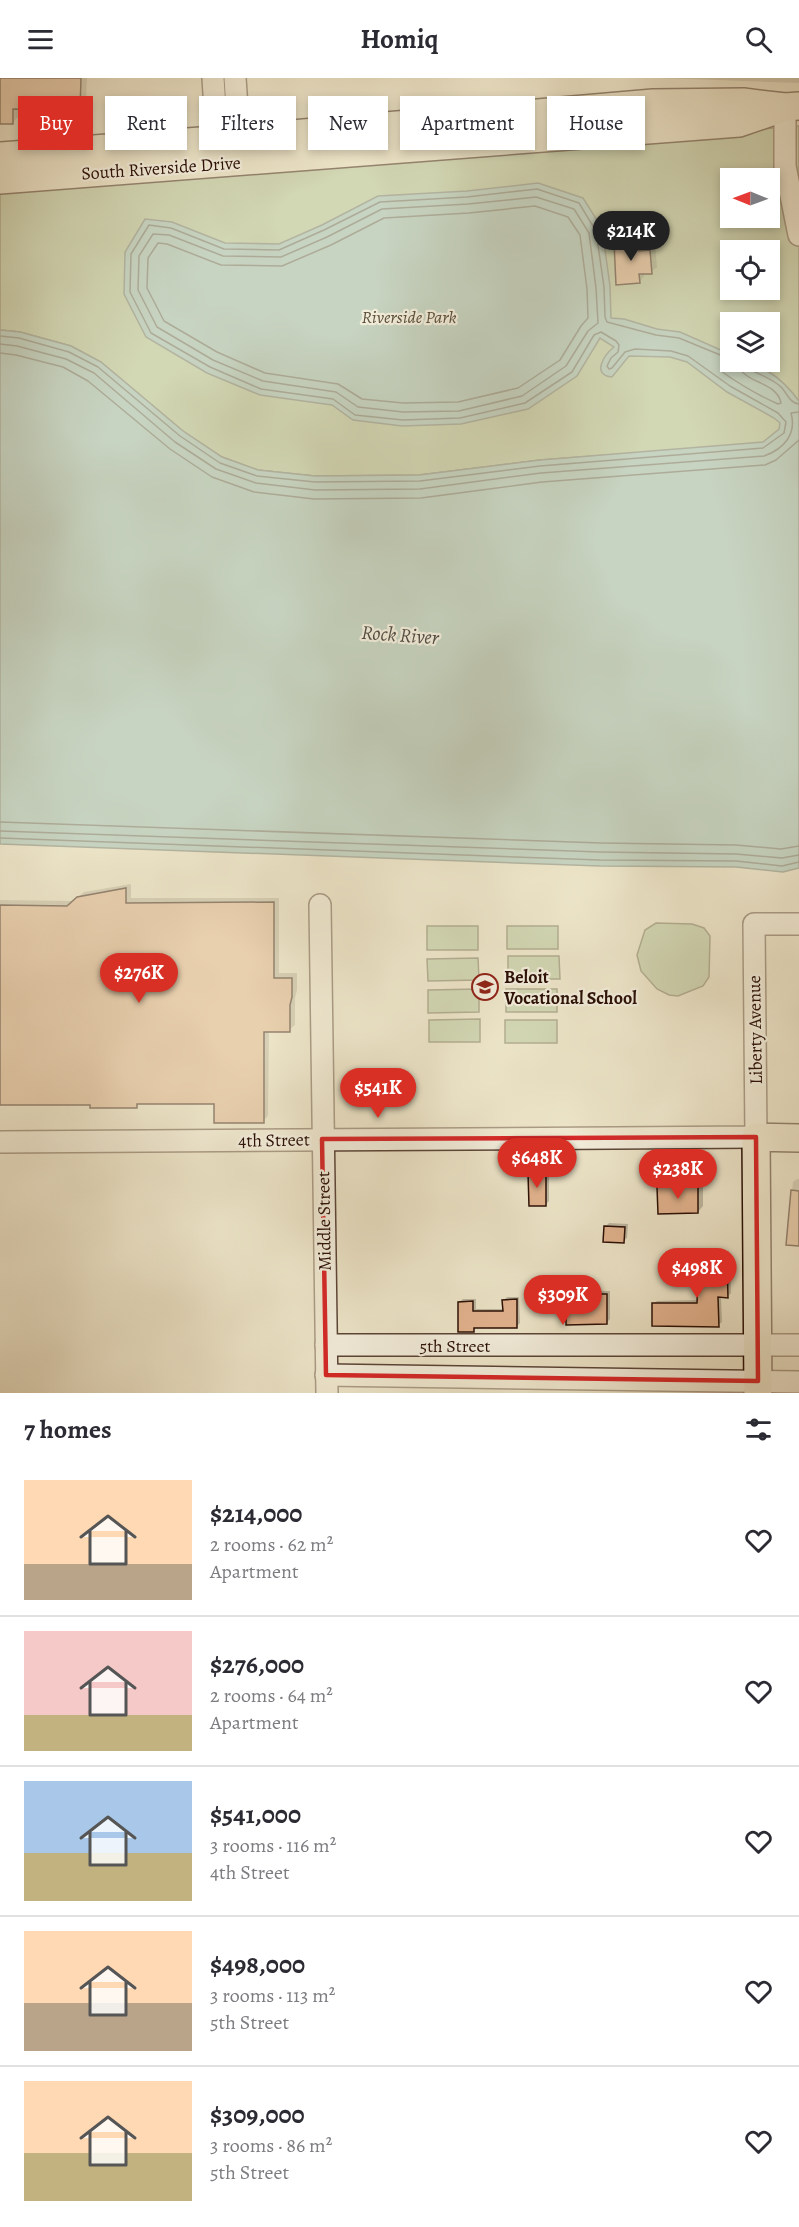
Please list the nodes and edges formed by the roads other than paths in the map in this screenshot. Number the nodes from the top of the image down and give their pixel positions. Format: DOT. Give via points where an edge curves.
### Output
graph roads {
  1 [pos="213,78"];
  2 [pos="235,78"];
  3 [pos="792,107"];
  4 [pos="229,151"];
  5 [pos="0,156"];
  6 [pos="0,180"];
  7 [pos="799,235"];
  8 [pos="320,905"];
  9 [pos="799,924"];
  10 [pos="756,1137"];
  11 [pos="799,1138"];
  12 [pos="322,1139"];
  13 [pos="0,1142"];
  14 [pos="799,1345"];
  15 [pos="326,1346"];
  16 [pos="758,1346"];
  17 [pos="799,1382"];
  18 [pos="327,1384"];
  19 [pos="758,1387"];
  1 -- 4 [label="street"];
  2 -- 4 [label="street"];
  3 -- 4 [label="main road, South Riverside Drive" via="739,123"];
  3 -- 7 [label="street" via="785,166"];
  4 -- 5 [label="main road, South Riverside Drive"];
  4 -- 6 [label="main road, South Riverside Drive"];
  8 -- 12 [label="street, Middle Street"];
  9 -- 10 [label="street, Liberty Avenue" via="754,924"];
  10 -- 11 [label="main road, 4th Street"];
  10 -- 12 [label="street, 4th Street"];
  10 -- 16 [label="main road"];
  12 -- 13 [label="street, 4th Street"];
  12 -- 15 [label="street, Middle Street"];
  14 -- 16 [label="street, 5th Street"];
  15 -- 16 [label="street, 5th Street"];
  15 -- 18 [label="street, Middle Street"];
  16 -- 19 [label="main road"];
  17 -- 19 [label="street, 5th Street"];
  18 -- 19 [label="street, 5th Street"];
}
